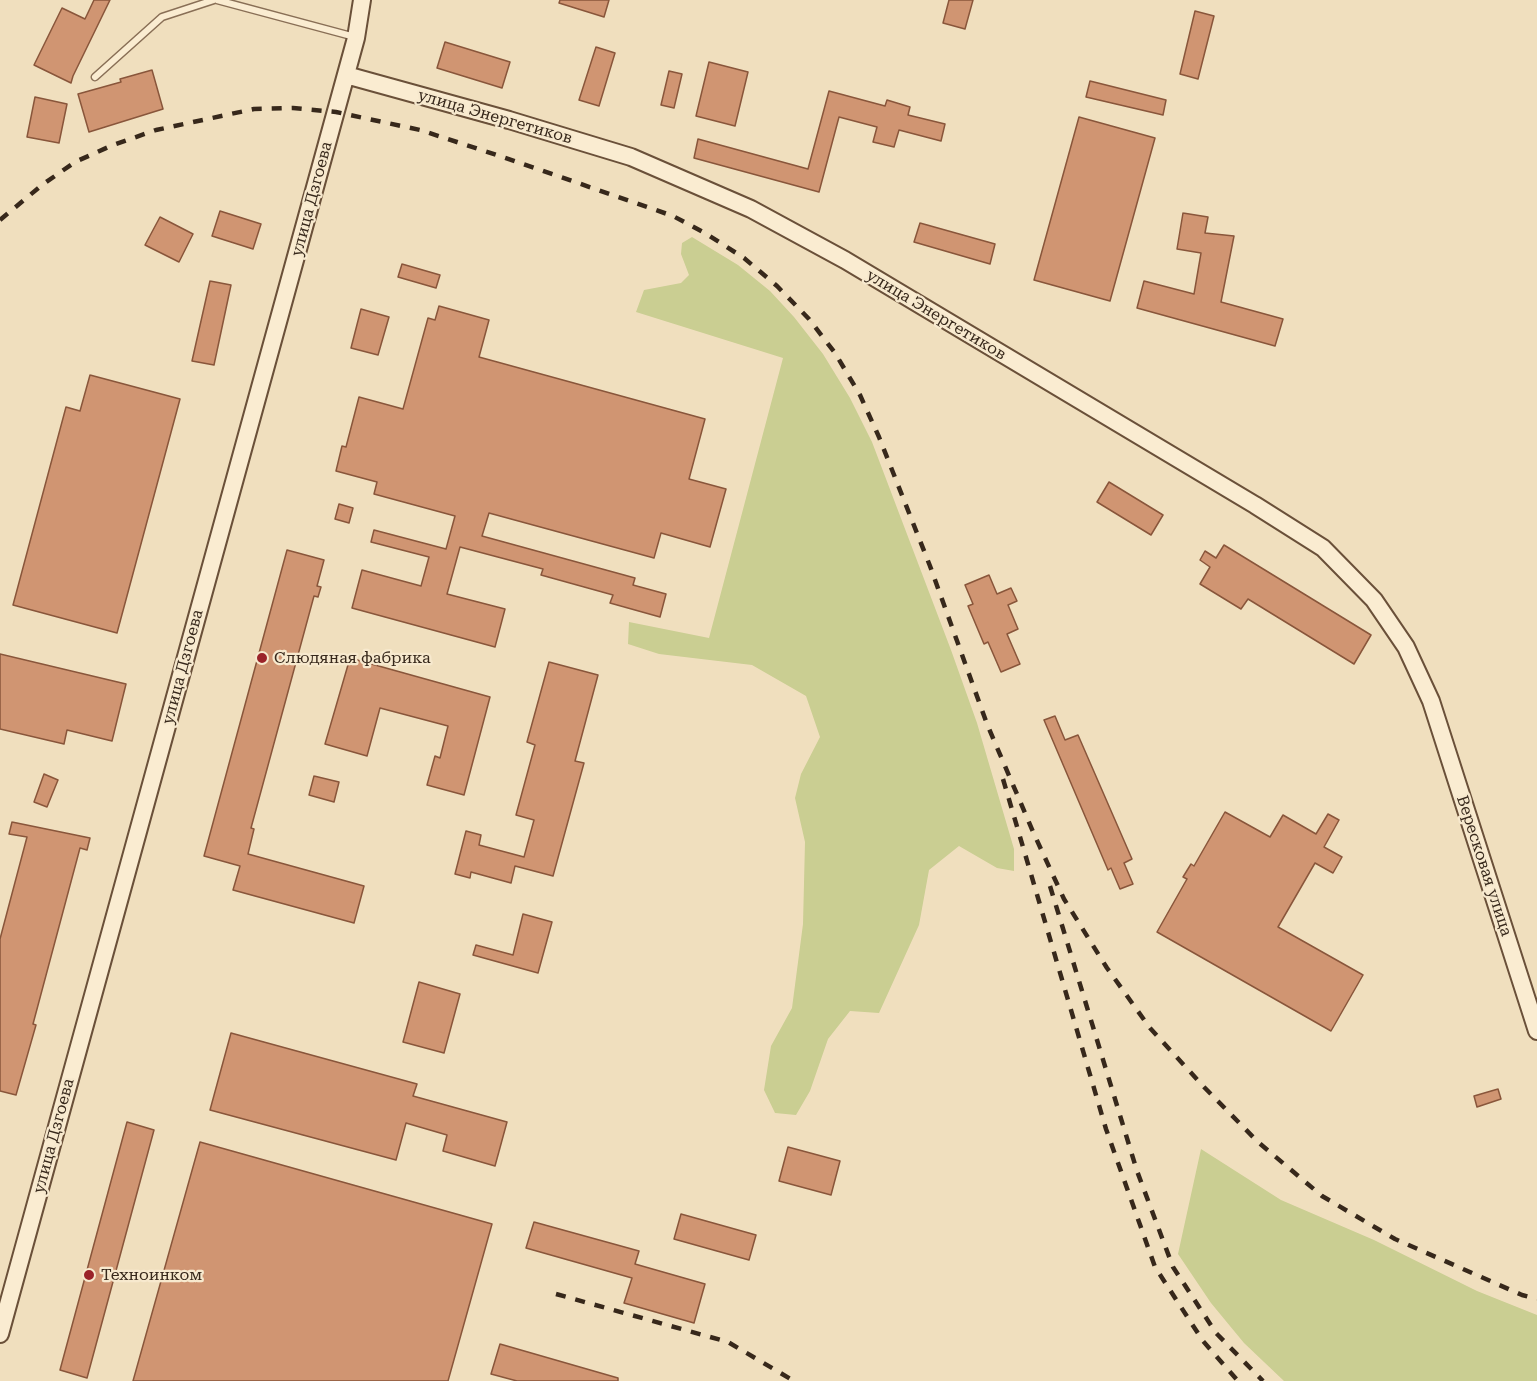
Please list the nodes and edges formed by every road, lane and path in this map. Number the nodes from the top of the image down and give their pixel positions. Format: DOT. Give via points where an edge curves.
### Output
graph roads {
  1 [pos="216,0"];
  2 [pos="362,0"];
  3 [pos="356,38"];
  4 [pos="346,75"];
  5 [pos="95,77"];
  6 [pos="1431,701"];
  7 [pos="1537,1031"];
  8 [pos="0,1334"];
  1 -- 3 [label="lane"];
  1 -- 5 [label="lane" via="162,17"];
  2 -- 3 [label="street, улица Дзгоева"];
  3 -- 4 [label="street, улица Дзгоева"];
  4 -- 6 [label="street, улица Энергетиков" via="631,157 751,209 845,260 1323,548 1374,600 1406,647"];
  4 -- 8 [label="street, улица Дзгоева"];
  6 -- 7 [label="street, Вересковая улица"];
}
